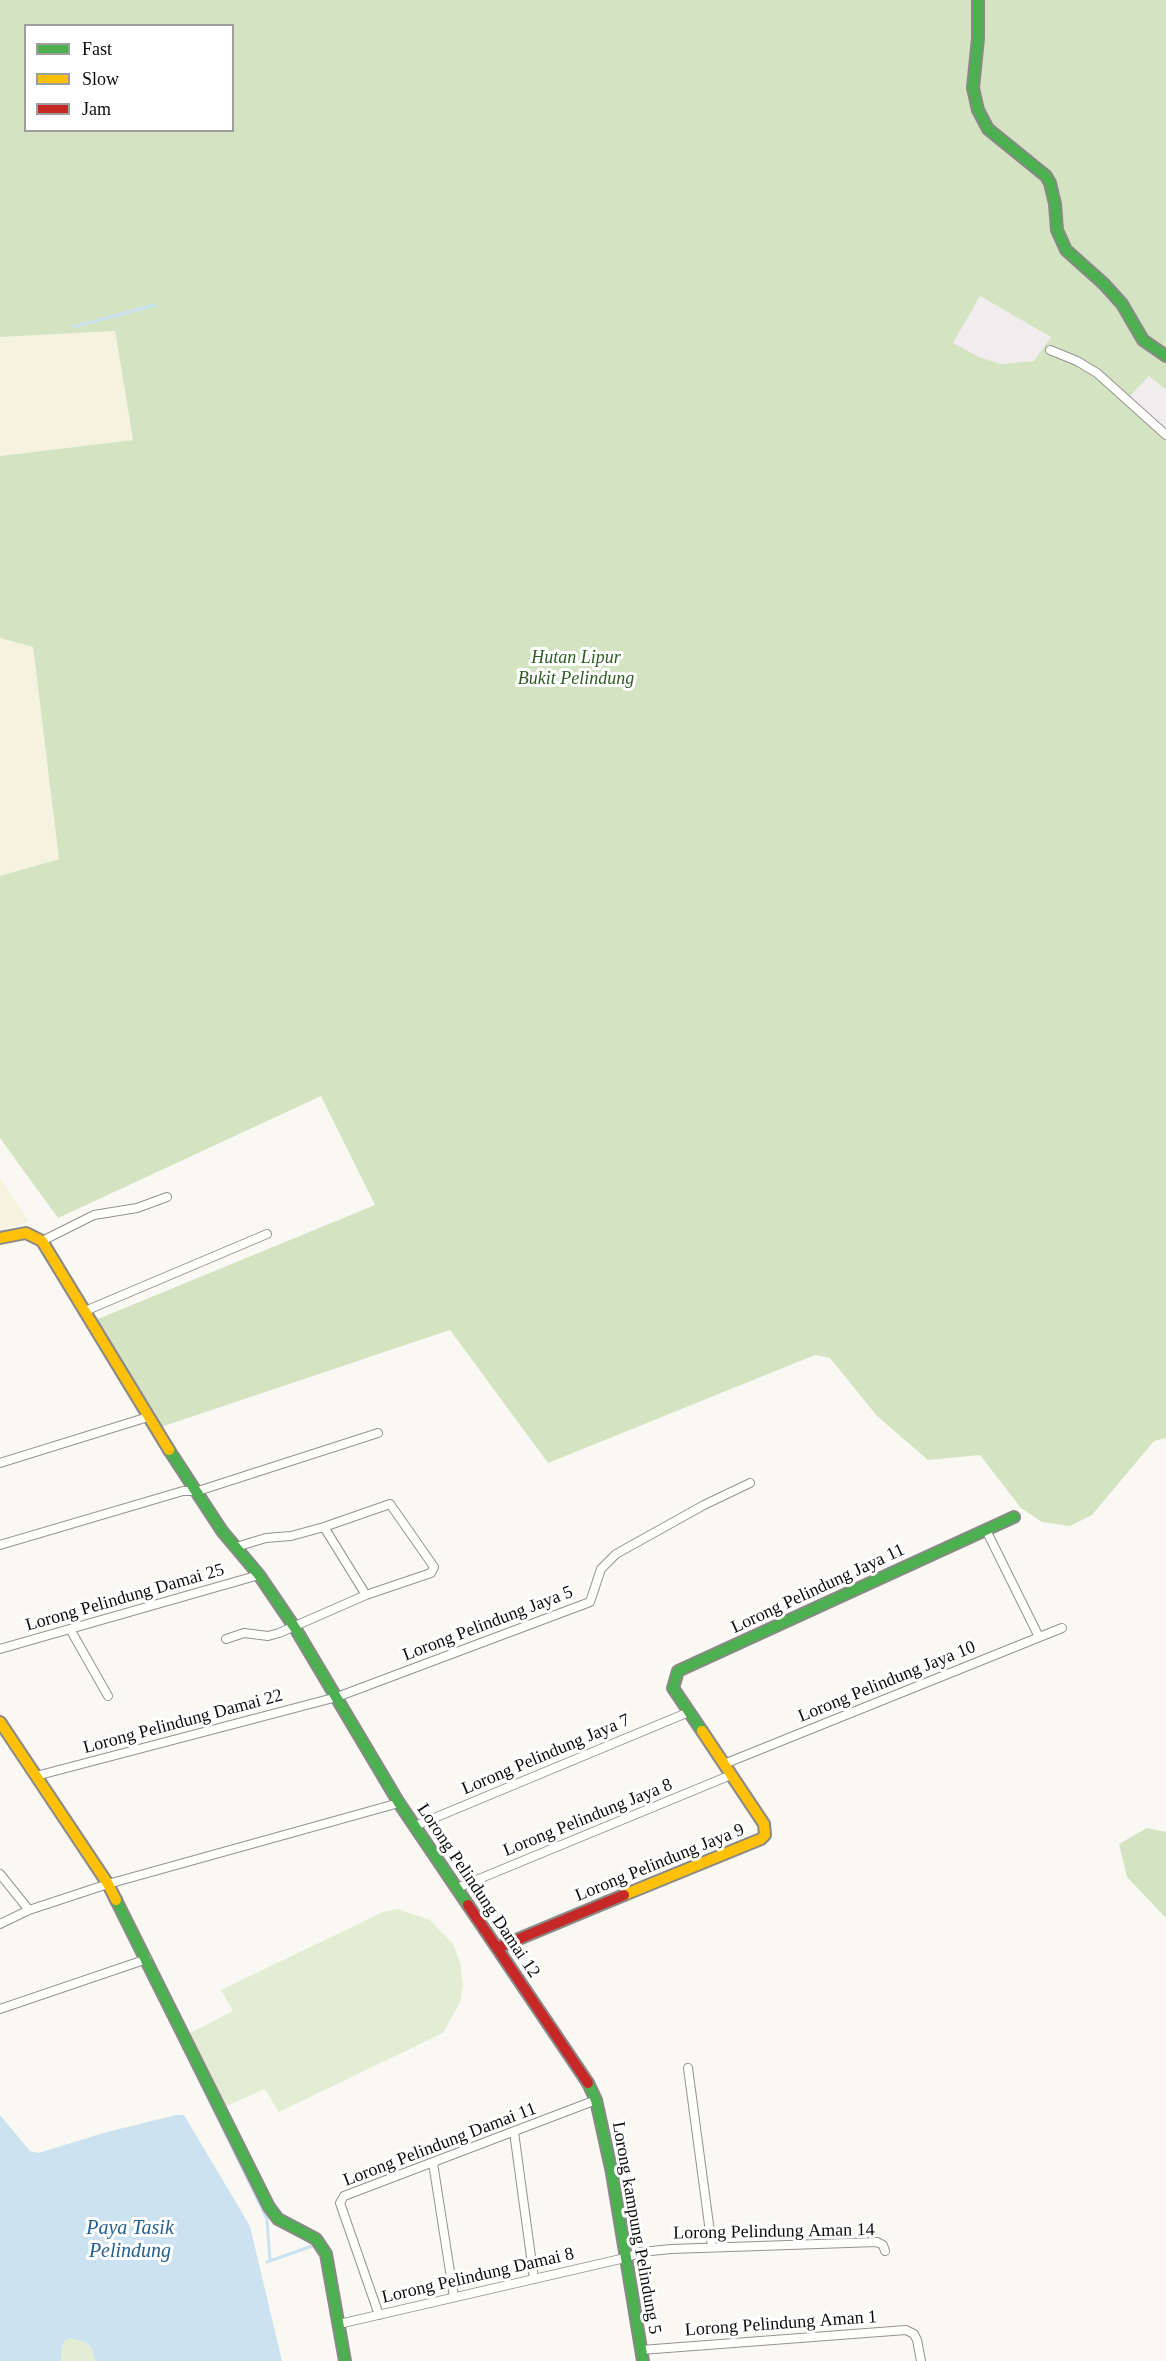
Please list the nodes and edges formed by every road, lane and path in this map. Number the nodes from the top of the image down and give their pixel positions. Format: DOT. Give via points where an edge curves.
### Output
graph roads {
  1 [pos="978,0"];
  2 [pos="1050,350"];
  3 [pos="1166,356"];
  4 [pos="1166,435"];
  5 [pos="167,1197"];
  6 [pos="267,1234"];
  7 [pos="0,1238"];
  8 [pos="42,1241"];
  9 [pos="85,1311"];
  10 [pos="148,1416"];
  11 [pos="378,1433"];
  12 [pos="0,1463"];
  13 [pos="750,1483"];
  14 [pos="198,1491"];
  15 [pos="1014,1517"];
  16 [pos="324,1527"];
  17 [pos="986,1530"];
  18 [pos="0,1545"];
  19 [pos="236,1547"];
  20 [pos="259,1575"];
  21 [pos="366,1595"];
  22 [pos="295,1628"];
  23 [pos="1062,1628"];
  24 [pos="70,1629"];
  25 [pos="1039,1637"];
  26 [pos="226,1639"];
  27 [pos="0,1649"];
  28 [pos="108,1696"];
  29 [pos="338,1697"];
  30 [pos="689,1712"];
  31 [pos="0,1722"];
  32 [pos="724,1764"];
  33 [pos="731,1775"];
  34 [pos="36,1776"];
  35 [pos="399,1803"];
  36 [pos="415,1826"];
  37 [pos="0,1874"];
  38 [pos="108,1884"];
  39 [pos="457,1888"];
  40 [pos="29,1910"];
  41 [pos="0,1924"];
  42 [pos="497,1948"];
  43 [pos="147,1959"];
  44 [pos="0,2009"];
  45 [pos="688,2068"];
  46 [pos="596,2100"];
  47 [pos="514,2132"];
  48 [pos="433,2163"];
  49 [pos="712,2247"];
  50 [pos="885,2251"];
  51 [pos="625,2258"];
  52 [pos="534,2279"];
  53 [pos="454,2297"];
  54 [pos="379,2315"];
  55 [pos="339,2324"];
  56 [pos="642,2355"];
  57 [pos="345,2361"];
  58 [pos="921,2361"];
  1 -- 3 [label="street" via="974,88 978,110 988,129 1046,176 1055,204 1057,230 1066,250 1116,297 1143,340"];
  2 -- 4 [label="street" via="1097,373"];
  5 -- 8 [label="street" via="137,1208 94,1215"];
  6 -- 9 [label="street"];
  7 -- 8 [label="street" via="26,1233"];
  8 -- 9 [label="street, Lorong Pelindung Damai 12"];
  9 -- 10 [label="street, Lorong Pelindung Damai 12"];
  10 -- 12 [label="street"];
  10 -- 14 [label="street, Lorong Pelindung Damai 12"];
  11 -- 14 [label="street"];
  13 -- 29 [label="street, Lorong Pelindung Jaya 5" via="616,1554 601,1569 590,1602"];
  14 -- 18 [label="street" via="183,1491"];
  14 -- 19 [label="street, Lorong Pelindung Damai 12"];
  15 -- 17 [label="street, Lorong Pelindung Jaya 11"];
  16 -- 19 [label="street"];
  16 -- 21 [label="street"];
  16 -- 21 [label="street" via="390,1504 433,1563 431,1573"];
  17 -- 25 [label="street"];
  17 -- 30 [label="street, Lorong Pelindung Jaya 11" via="678,1671 673,1688"];
  19 -- 20 [label="street, Lorong Pelindung Damai 12"];
  20 -- 22 [label="street, Lorong Pelindung Damai 12"];
  20 -- 24 [label="street, Lorong Pelindung Damai 25"];
  21 -- 22 [label="street"];
  22 -- 26 [label="street" via="274,1635 244,1634"];
  22 -- 29 [label="street, Lorong Pelindung Damai 12"];
  23 -- 25 [label="street, Lorong Pelindung Jaya 10"];
  24 -- 27 [label="street, Lorong Pelindung Damai 25"];
  24 -- 28 [label="street"];
  25 -- 32 [label="street, Lorong Pelindung Jaya 10"];
  29 -- 34 [label="street, Lorong Pelindung Damai 22"];
  29 -- 35 [label="street, Lorong Pelindung Damai 12"];
  30 -- 32 [label="street, Lorong Pelindung Jaya 9"];
  30 -- 36 [label="street, Lorong Pelindung Jaya 7"];
  31 -- 34 [label="street"];
  32 -- 33 [label="street, Lorong Pelindung Jaya 9"];
  33 -- 39 [label="street, Lorong Pelindung Jaya 8"];
  33 -- 42 [label="street, Lorong Pelindung Jaya 9" via="764,1824 765,1835 761,1839"];
  34 -- 38 [label="street"];
  35 -- 36 [label="street, Lorong Pelindung Damai 12"];
  35 -- 38 [label="street"];
  36 -- 39 [label="street, Lorong Pelindung Damai 12"];
  37 -- 40 [label="street"];
  38 -- 40 [label="street"];
  38 -- 43 [label="street"];
  39 -- 42 [label="street, Lorong Pelindung Damai 12"];
  40 -- 41 [label="street"];
  42 -- 46 [label="street, Lorong Pelindung Damai 12"];
  43 -- 44 [label="street"];
  43 -- 55 [label="street" via="269,2207 278,2219 316,2239 326,2254"];
  45 -- 49 [label="street"];
  46 -- 47 [label="street, Lorong Pelindung Damai 11"];
  46 -- 51 [label="street, Lorong kampung Pelindung 5"];
  47 -- 48 [label="street, Lorong Pelindung Damai 11"];
  47 -- 52 [label="street"];
  48 -- 53 [label="street"];
  48 -- 54 [label="street, Lorong Pelindung Damai 11" via="348,2193 341,2199"];
  49 -- 50 [label="street, Lorong Pelindung Aman 14" via="877,2242"];
  49 -- 51 [label="street, Lorong Pelindung Aman 14" via="641,2252"];
  51 -- 52 [label="street, Lorong Pelindung Damai 8"];
  51 -- 56 [label="street, Lorong kampung Pelindung 5"];
  52 -- 53 [label="street, Lorong Pelindung Damai 8"];
  53 -- 54 [label="street, Lorong Pelindung Damai 8"];
  54 -- 55 [label="street, Lorong Pelindung Damai 8"];
  55 -- 57 [label="street"];
  56 -- 58 [label="street, Lorong Pelindung Aman 1" via="910,2331 917,2340"];
}
